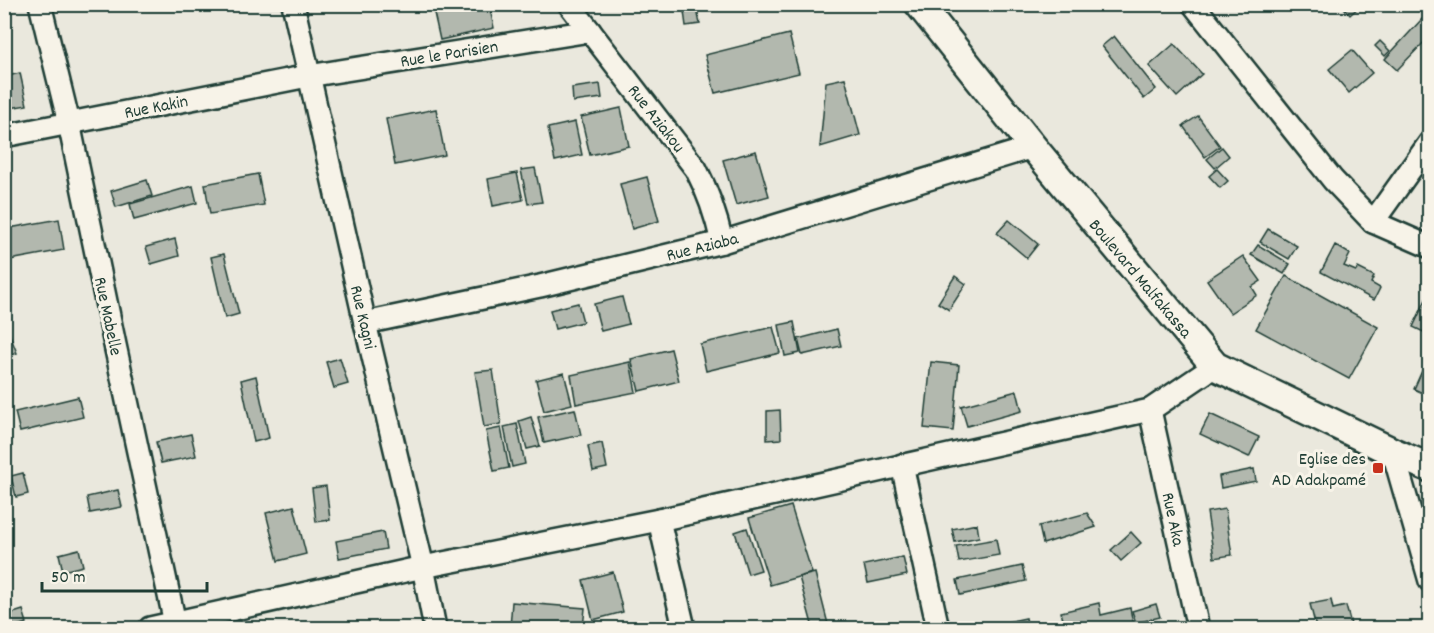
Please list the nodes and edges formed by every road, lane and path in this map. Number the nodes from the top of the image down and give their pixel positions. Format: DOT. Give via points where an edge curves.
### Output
graph roads {
  1 [pos="40,4"];
  2 [pos="293,4"];
  3 [pos="569,4"];
  4 [pos="918,4"];
  5 [pos="1193,4"];
  6 [pos="590,31"];
  7 [pos="308,76"];
  8 [pos="69,123"];
  9 [pos="4,136"];
  10 [pos="1430,142"];
  11 [pos="1033,147"];
  12 [pos="1373,222"];
  13 [pos="722,243"];
  14 [pos="1430,247"];
  15 [pos="365,323"];
  16 [pos="1215,366"];
  17 [pos="1150,410"];
  18 [pos="1393,452"];
  19 [pos="902,465"];
  20 [pos="1430,468"];
  21 [pos="659,520"];
  22 [pos="423,567"];
  23 [pos="1430,581"];
  24 [pos="175,625"];
  25 [pos="150,628"];
  26 [pos="435,628"];
  27 [pos="684,628"];
  28 [pos="938,628"];
  29 [pos="1198,628"];
  1 -- 8 [label="street, Rue Mabelle"];
  2 -- 7 [label="street, Rue Kagni"];
  3 -- 6 [label="street, Rue Aziakou"];
  4 -- 11 [label="street, Boulevard Malfakassa"];
  5 -- 12 [label="street" via="1333,180"];
  6 -- 7 [label="street, Rue le Parisien"];
  6 -- 13 [label="street, Rue Aziakou" via="696,169 715,213"];
  7 -- 8 [label="street, Rue Kakin"];
  7 -- 15 [label="street, Rue Kagni"];
  8 -- 9 [label="street, Rue Kakin"];
  8 -- 24 [label="street, Rue Mabelle"];
  10 -- 12 [label="street"];
  11 -- 13 [label="street, Rue Aziaba"];
  11 -- 16 [label="street, Boulevard Malfakassa"];
  12 -- 14 [label="street"];
  13 -- 15 [label="street, Rue Aziaba"];
  15 -- 22 [label="street, Rue Kagni"];
  16 -- 17 [label="street"];
  16 -- 18 [label="street, Boulevard Malfakassa"];
  17 -- 19 [label="street"];
  17 -- 29 [label="street, Rue Aka"];
  18 -- 20 [label="street, Boulevard Malfakassa"];
  18 -- 23 [label="street"];
  19 -- 21 [label="street"];
  19 -- 28 [label="street"];
  21 -- 22 [label="street"];
  21 -- 27 [label="street"];
  22 -- 24 [label="street"];
  22 -- 26 [label="street, Rue Kagni"];
  24 -- 25 [label="street"];
}
